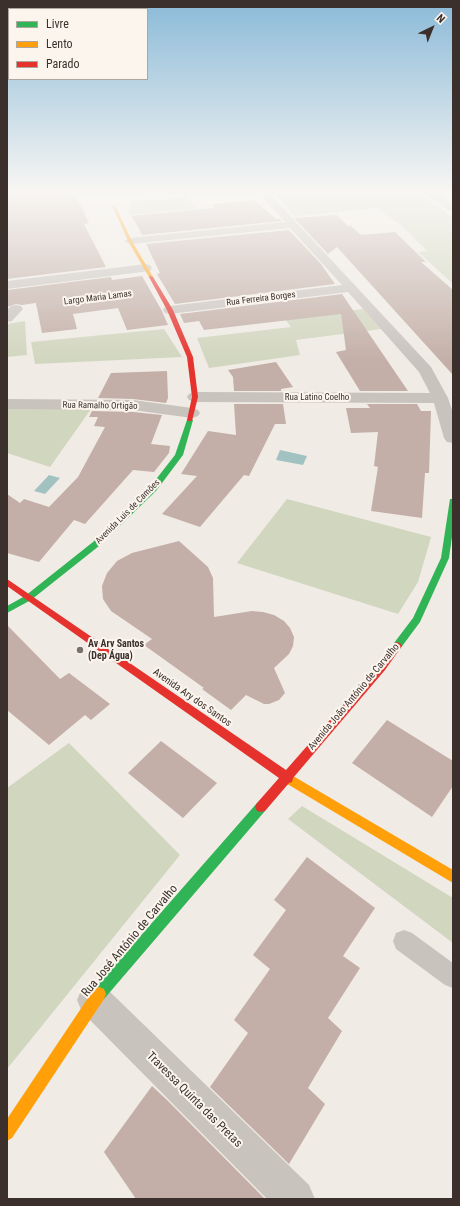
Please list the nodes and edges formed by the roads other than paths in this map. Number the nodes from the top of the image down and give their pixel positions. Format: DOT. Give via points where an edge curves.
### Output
graph roads {
  1 [pos="135,250"];
  2 [pos="318,250"];
  3 [pos="146,268"];
  4 [pos="7,285"];
  5 [pos="352,288"];
  6 [pos="170,310"];
  7 [pos="194,397"];
  8 [pos="440,398"];
  9 [pos="7,404"];
  10 [pos="192,413"];
  11 [pos="453,438"];
  12 [pos="453,501"];
  13 [pos="449,558"];
  14 [pos="7,582"];
  15 [pos="28,598"];
  16 [pos="7,610"];
  17 [pos="286,777"];
  18 [pos="453,877"];
  19 [pos="404,941"];
  20 [pos="453,977"];
  21 [pos="94,1000"];
  22 [pos="7,1132"];
  23 [pos="295,1199"];
  1 -- 3 [label="street, Avenida Luis de Camões"];
  2 -- 5 [label="street"];
  3 -- 4 [label="street"];
  3 -- 6 [label="street, Avenida Luis de Camões"];
  5 -- 6 [label="street, Rua Ferreira Borges"];
  5 -- 8 [label="street" via="426,370"];
  6 -- 7 [label="street, Avenida Luis de Camões" via="190,357"];
  7 -- 8 [label="street, Rua Latino Coelho"];
  7 -- 10 [label="street, Avenida Luis de Camões"];
  8 -- 11 [label="street"];
  9 -- 10 [label="street, Rua Ramalho Ortigão" via="133,405"];
  10 -- 15 [label="street, Avenida Luis de Camões" via="179,455 153,489 96,544"];
  12 -- 13 [label="street, Avenida João António de Carvalho"];
  13 -- 17 [label="street, Avenida João António de Carvalho" via="417,620 382,667"];
  14 -- 15 [label="street, Avenida Ary dos Santos"];
  15 -- 16 [label="street, Avenida Luis de Camões"];
  15 -- 17 [label="street, Avenida Ary dos Santos"];
  17 -- 18 [label="street, Avenida Ary dos Santos"];
  17 -- 21 [label="street, Rua José António de Carvalho"];
  19 -- 20 [label="lane"];
  21 -- 22 [label="street, Rua José António de Carvalho"];
  21 -- 23 [label="street, Travessa Quinta das Pretas"];
}
